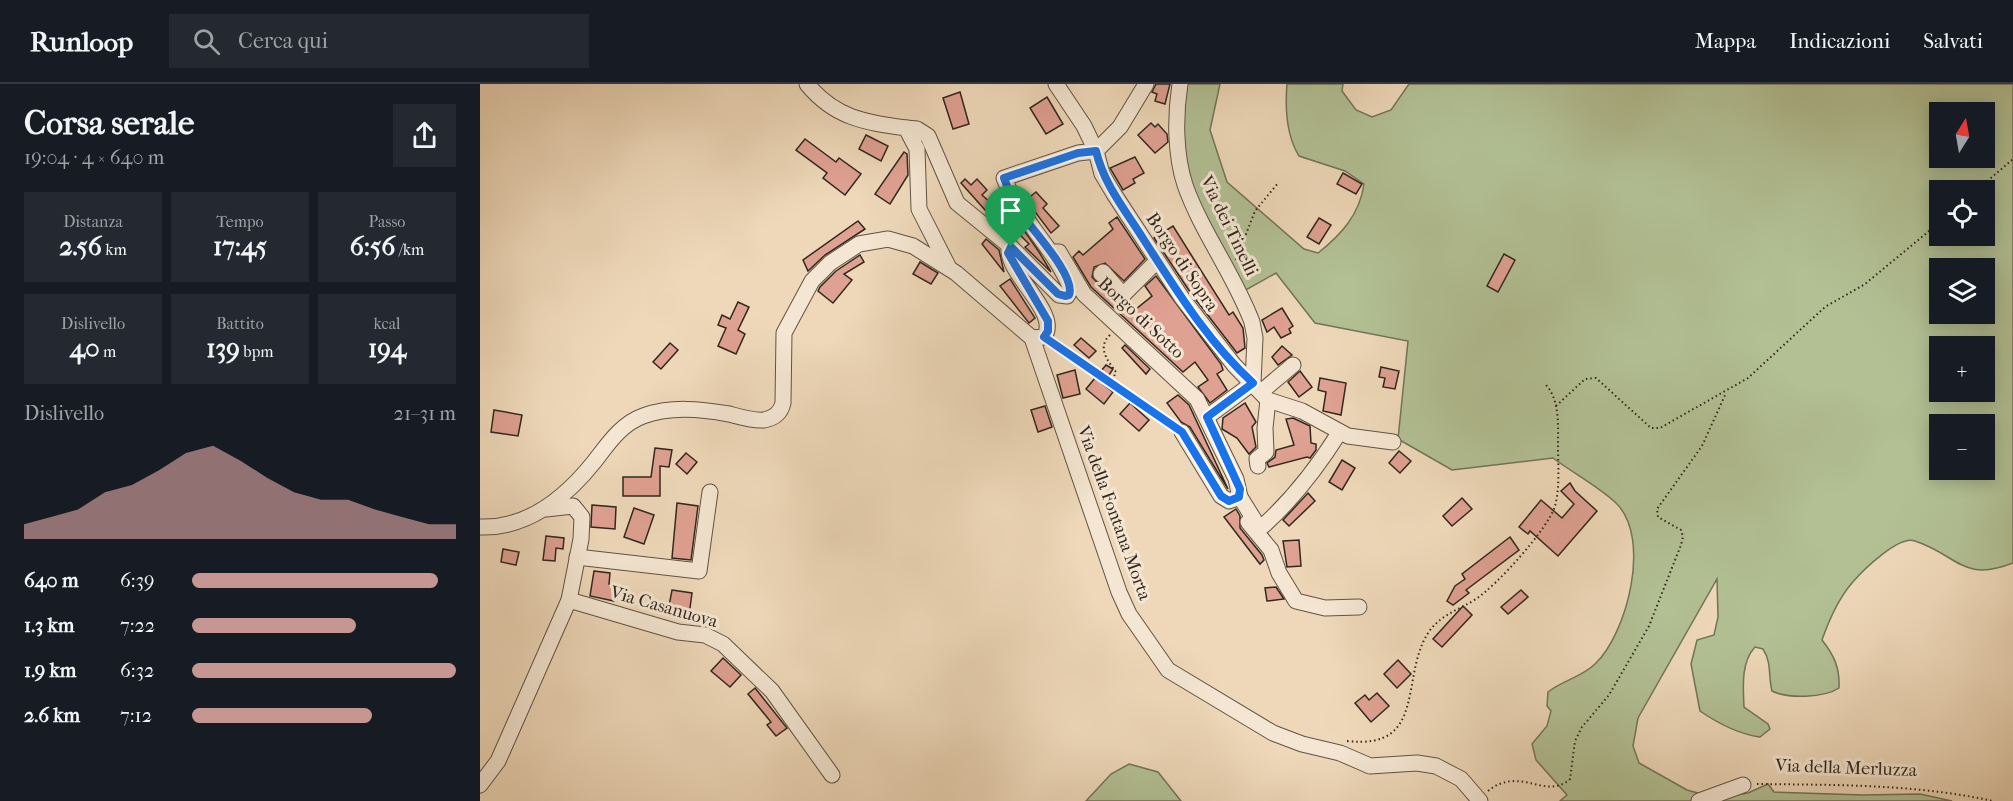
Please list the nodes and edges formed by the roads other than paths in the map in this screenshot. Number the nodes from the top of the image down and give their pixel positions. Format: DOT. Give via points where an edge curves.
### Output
graph roads {
  1 [pos="807,84"];
  2 [pos="1056,84"];
  3 [pos="1146,84"];
  4 [pos="1180,84"];
  5 [pos="906,128"];
  6 [pos="1096,151"];
  7 [pos="1011,247"];
  8 [pos="1052,252"];
  9 [pos="1157,261"];
  10 [pos="949,268"];
  11 [pos="1101,274"];
  12 [pos="1038,337"];
  13 [pos="1293,365"];
  14 [pos="1261,392"];
  15 [pos="1207,417"];
  16 [pos="1182,432"];
  17 [pos="1339,433"];
  18 [pos="1394,442"];
  19 [pos="1258,466"];
  20 [pos="710,492"];
  21 [pos="1237,498"];
  22 [pos="546,509"];
  23 [pos="480,527"];
  24 [pos="577,557"];
  25 [pos="569,600"];
  26 [pos="1359,607"];
  27 [pos="832,775"];
  28 [pos="480,785"];
  29 [pos="1743,785"];
  30 [pos="1480,800"];
  31 [pos="1699,801"];
  1 -- 5 [label="street" via="838,112"];
  2 -- 6 [label="street, Borgo di Sopra"];
  3 -- 6 [label="street" via="1120,127"];
  4 -- 14 [label="street, Via dei Tinelli" via="1180,166 1189,194 1254,326"];
  5 -- 7 [label="street" via="928,136 954,198"];
  5 -- 10 [label="street" via="917,149 917,202"];
  6 -- 8 [label="street, Borgo di Sotto" via="1078,153 1004,178 1015,206"];
  6 -- 9 [label="street, Borgo di Sopra" via="1105,179"];
  7 -- 8 [label="street" via="1058,294 1069,295 1071,289"];
  7 -- 12 [label="street, Via della Fontana Morta" via="1008,253 1048,321 1048,331"];
  8 -- 15 [label="street, Borgo di Sotto" via="1059,252 1085,288 1129,335 1185,386"];
  9 -- 11 [label="street" via="1123,295"];
  9 -- 14 [label="street, Borgo di Sopra" via="1211,339"];
  10 -- 12 [label="street"];
  10 -- 22 [label="street" via="913,246 894,240 875,240 853,247 812,281 787,325 782,344 783,403 778,414 761,420 680,409 640,417 618,432 580,478"];
  12 -- 30 [label="street, Via della Fontana Morta" via="1119,592 1165,668 1288,740 1340,753 1370,766 1436,766 1461,778"];
  13 -- 14 [label="street"];
  14 -- 15 [label="street"];
  14 -- 17 [label="street"];
  14 -- 19 [label="street, Via dei Tinelli" via="1266,452 1257,459"];
  15 -- 21 [label="street, Borgo di Sotto" via="1239,487"];
  16 -- 21 [label="street" via="1221,496 1226,501"];
  17 -- 18 [label="street"];
  17 -- 21 [label="street" via="1292,500 1263,526 1255,524"];
  20 -- 24 [label="street" via="699,571"];
  21 -- 26 [label="street" via="1248,522 1271,550 1296,601 1325,608"];
  22 -- 23 [label="street" via="500,526"];
  22 -- 24 [label="street" via="568,506 580,512 582,528"];
  24 -- 25 [label="street"];
  25 -- 27 [label="street, Via Casanuova" via="678,632 705,635 723,644 772,691"];
  25 -- 28 [label="street" via="498,761"];
  29 -- 31 [label="street"];
}
